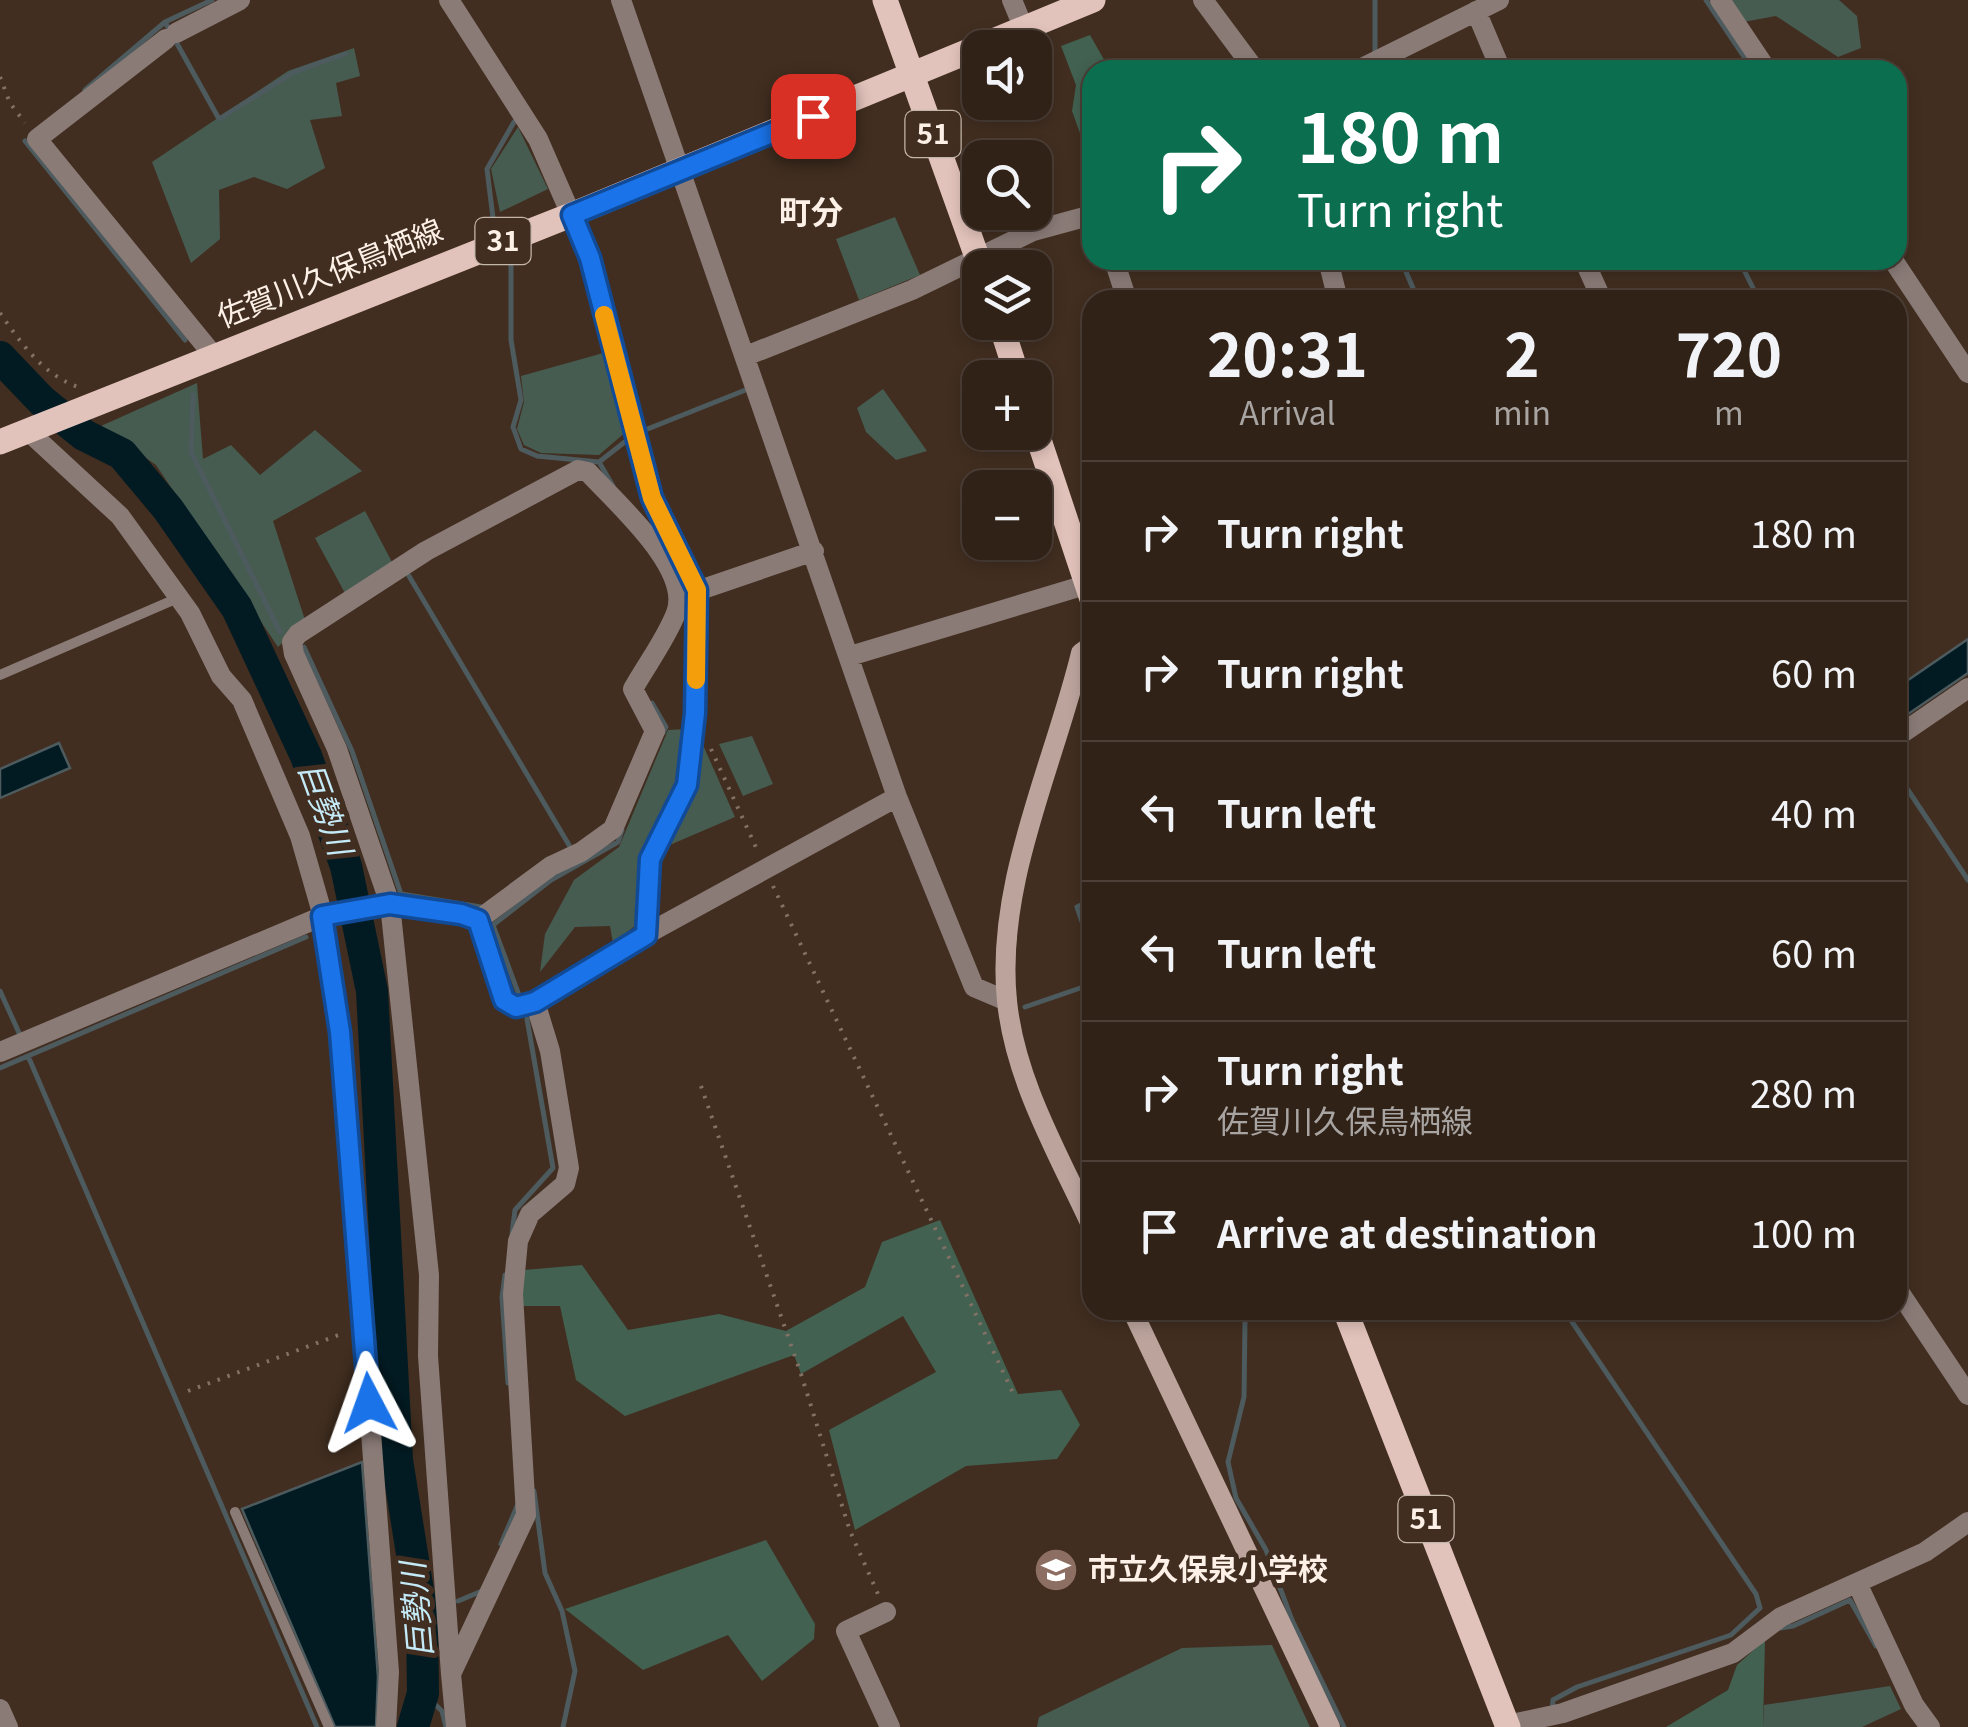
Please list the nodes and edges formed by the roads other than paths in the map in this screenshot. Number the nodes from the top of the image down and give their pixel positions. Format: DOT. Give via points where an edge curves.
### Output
graph roads {
  1 [pos="240,0"];
  2 [pos="449,0"];
  3 [pos="621,0"];
  4 [pos="885,0"];
  5 [pos="1012,0"];
  6 [pos="1093,0"];
  7 [pos="1203,0"];
  8 [pos="1499,0"];
  9 [pos="1720,0"];
  10 [pos="1476,11"];
  11 [pos="1024,29"];
  12 [pos="1248,60"];
  13 [pos="1376,60"];
  14 [pos="1497,60"];
  15 [pos="1760,60"];
  16 [pos="913,76"];
  17 [pos="680,170"];
  18 [pos="572,215"];
  19 [pos="1082,218"];
  20 [pos="975,250"];
  21 [pos="1001,250"];
  22 [pos="962,270"];
  23 [pos="1900,270"];
  24 [pos="214,356"];
  25 [pos="746,356"];
  26 [pos="1968,373"];
  27 [pos="9,434"];
  28 [pos="1043,450"];
  29 [pos="814,551"];
  30 [pos="1082,563"];
  31 [pos="697,590"];
  32 [pos="1082,592"];
  33 [pos="179,598"];
  34 [pos="1082,652"];
  35 [pos="850,656"];
  36 [pos="0,675"];
  37 [pos="1968,688"];
  38 [pos="1907,730"];
  39 [pos="898,797"];
  40 [pos="383,904"];
  41 [pos="322,916"];
  42 [pos="478,920"];
  43 [pos="646,935"];
  44 [pos="1007,1001"];
  45 [pos="535,1002"];
  46 [pos="0,1052"];
  47 [pos="1082,1206"];
  48 [pos="1907,1304"];
  49 [pos="1137,1320"];
  50 [pos="1349,1320"];
  51 [pos="1968,1395"];
  52 [pos="235,1512"];
  53 [pos="1968,1522"];
  54 [pos="1857,1583"];
  55 [pos="886,1612"];
  56 [pos="452,1674"];
  57 [pos="0,1709"];
  58 [pos="1508,1726"];
  59 [pos="8,1727"];
  60 [pos="329,1727"];
  61 [pos="386,1727"];
  62 [pos="456,1727"];
  63 [pos="890,1727"];
  64 [pos="1330,1727"];
  65 [pos="1930,1727"];
  1 -- 24 [label="street" via="171,36 37,139"];
  2 -- 18 [label="street" via="538,139"];
  3 -- 17 [label="street"];
  4 -- 16 [label="main road, 51"];
  5 -- 11 [label="street"];
  6 -- 11 [label="main road, 佐賀川久保鳥栖線 / 31"];
  7 -- 12 [label="street"];
  8 -- 10 [label="street"];
  9 -- 15 [label="street"];
  10 -- 13 [label="street"];
  10 -- 14 [label="street"];
  11 -- 16 [label="main road, 佐賀川久保鳥栖線 / 31"];
  16 -- 17 [label="main road, 佐賀川久保鳥栖線 / 31"];
  16 -- 20 [label="main road, 51"];
  17 -- 18 [label="main road, 佐賀川久保鳥栖線 / 31"];
  17 -- 25 [label="street"];
  18 -- 24 [label="main road, 佐賀川久保鳥栖線 / 31"];
  18 -- 31 [label="street" via="590,258 652,498"];
  19 -- 21 [label="street" via="1032,231"];
  22 -- 25 [label="street"];
  23 -- 26 [label="street"];
  24 -- 27 [label="main road, 佐賀川久保鳥栖線 / 31"];
  25 -- 29 [label="street"];
  27 -- 33 [label="street" via="120,516"];
  28 -- 30 [label="main road"];
  29 -- 31 [label="street"];
  29 -- 35 [label="street"];
  31 -- 43 [label="street" via="687,785 650,859"];
  32 -- 35 [label="street"];
  33 -- 36 [label="lane"];
  33 -- 41 [label="street" via="221,676 242,700 300,836"];
  34 -- 44 [label="street" via="1015,876"];
  35 -- 39 [label="street"];
  37 -- 38 [label="street"];
  39 -- 43 [label="street"];
  39 -- 44 [label="street" via="974,988"];
  40 -- 41 [label="street"];
  40 -- 42 [label="street"];
  40 -- 42 [label="street" via="338,750 292,642 426,550 578,470 588,472 666,558 679,588 678,610 634,689 655,731 613,829"];
  40 -- 56 [label="street" via="430,1275 428,1356"];
  41 -- 46 [label="street"];
  41 -- 61 [label="street" via="340,1032 389,1672"];
  42 -- 45 [label="street" via="504,1000 516,1007"];
  43 -- 45 [label="street"];
  44 -- 47 [label="street" via="1030,1094"];
  45 -- 56 [label="street" via="569,1168 565,1184 530,1214 518,1241 513,1294 526,1515"];
  48 -- 51 [label="street"];
  49 -- 64 [label="street"];
  50 -- 58 [label="main road, 51"];
  52 -- 60 [label="lane"];
  53 -- 54 [label="street" via="1925,1552"];
  54 -- 58 [label="street" via="1774,1622 1733,1653"];
  54 -- 65 [label="street"];
  55 -- 63 [label="street" via="846,1632"];
  56 -- 62 [label="street"];
  57 -- 59 [label="street"];
}
